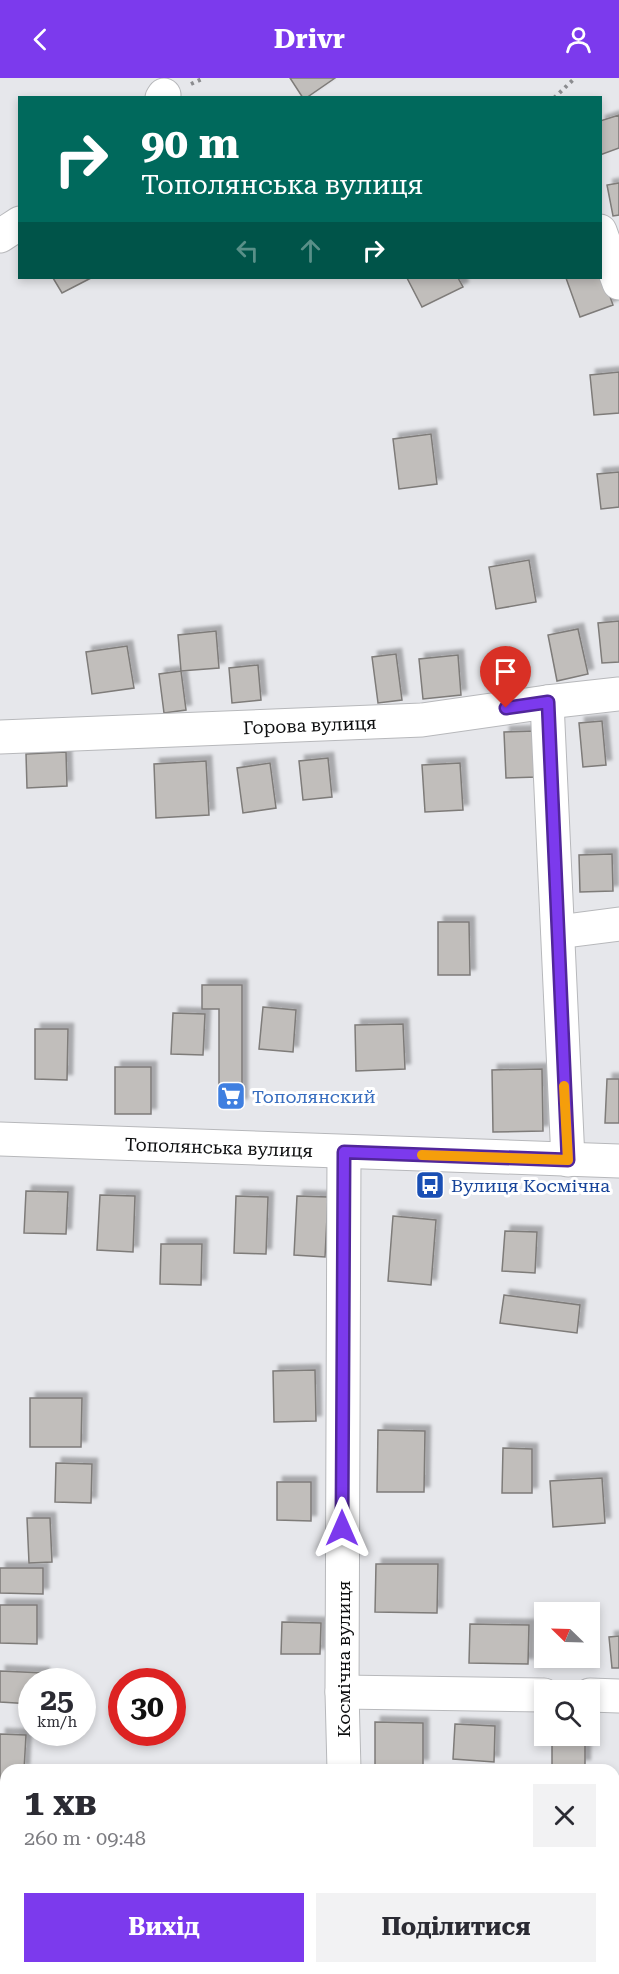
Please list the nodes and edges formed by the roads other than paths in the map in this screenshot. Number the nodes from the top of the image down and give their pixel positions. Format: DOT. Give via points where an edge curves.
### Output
graph roads {
  1 [pos="18,224"];
  2 [pos="0,236"];
  3 [pos="602,236"];
  4 [pos="619,283"];
  5 [pos="619,694"];
  6 [pos="548,702"];
  7 [pos="0,737"];
  8 [pos="619,924"];
  9 [pos="558,932"];
  10 [pos="0,1140"];
  11 [pos="344,1152"];
  12 [pos="568,1160"];
  13 [pos="619,1161"];
  14 [pos="342,1692"];
  15 [pos="534,1695"];
  16 [pos="600,1695"];
  17 [pos="619,1696"];
  18 [pos="344,1764"];
  1 -- 2 [label="street"];
  3 -- 4 [label="street"];
  5 -- 6 [label="street, Горова вулиця"];
  6 -- 7 [label="street, Горова вулиця" via="422,720"];
  6 -- 9 [label="street"];
  8 -- 9 [label="street"];
  9 -- 12 [label="street"];
  10 -- 11 [label="street, Тополянська вулиця"];
  11 -- 12 [label="street, Тополянська вулиця"];
  11 -- 14 [label="street, Космічна вулиця"];
  12 -- 13 [label="street, Тополянська вулиця"];
  14 -- 15 [label="street"];
  14 -- 18 [label="street, Космічна вулиця"];
  16 -- 17 [label="street"];
}
